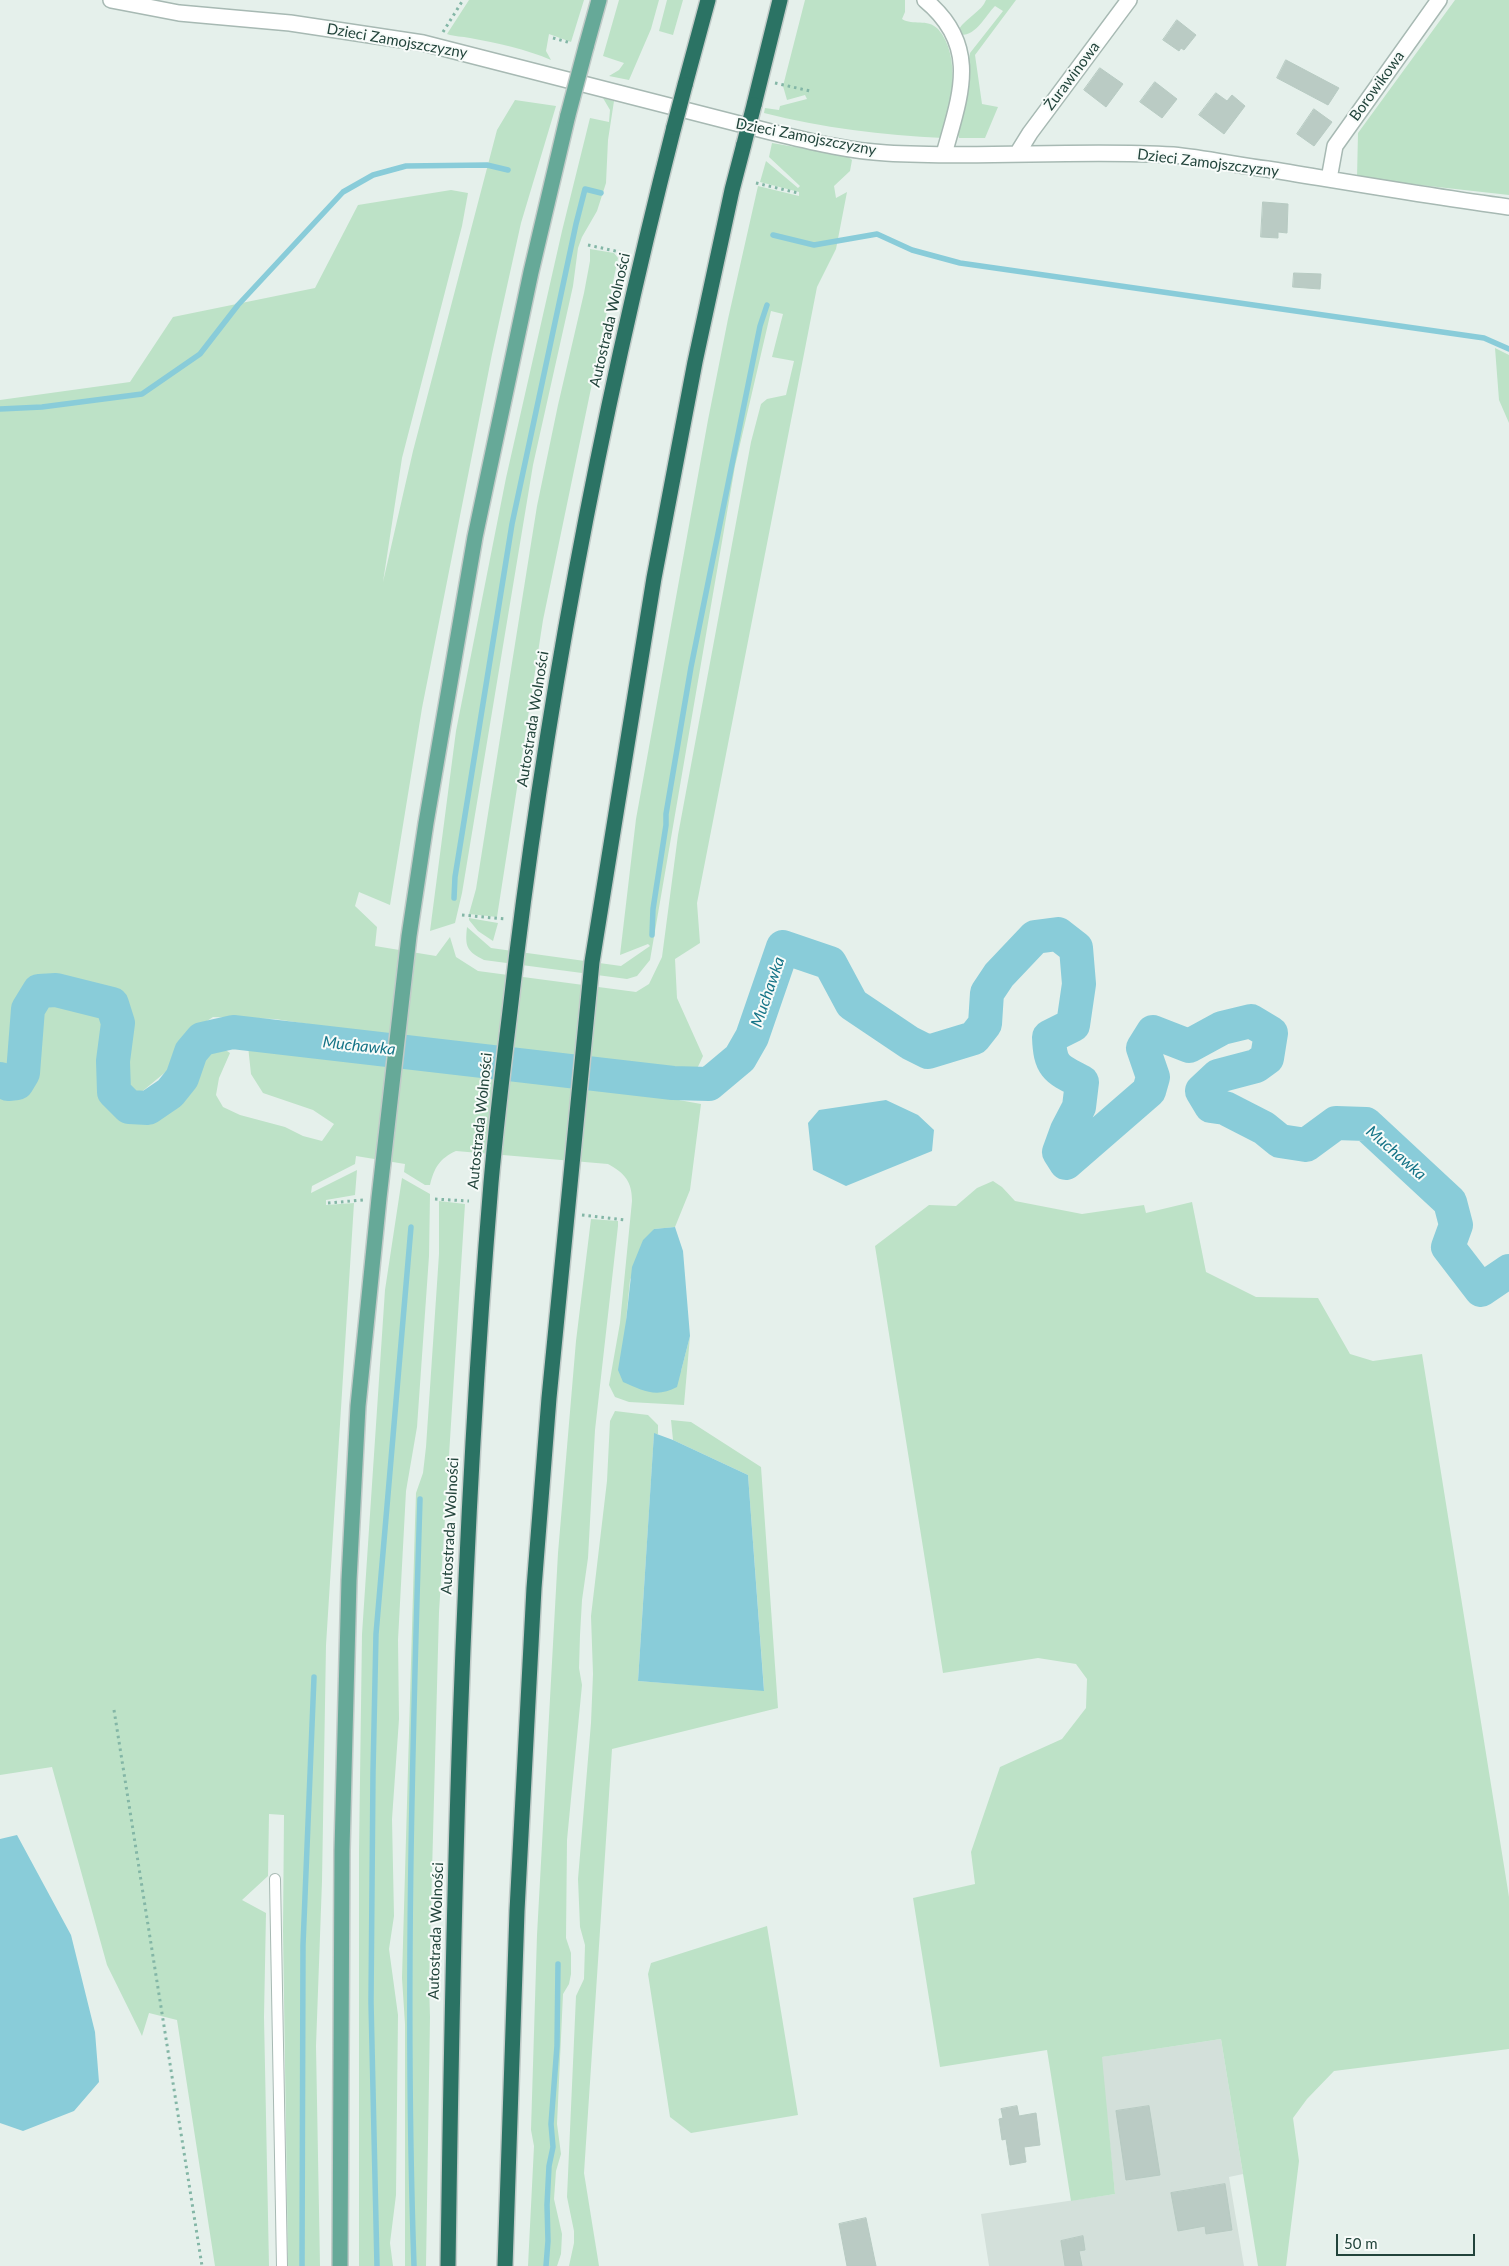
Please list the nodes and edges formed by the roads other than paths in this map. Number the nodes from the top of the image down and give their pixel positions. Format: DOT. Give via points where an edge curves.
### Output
graph roads {
  1 [pos="111,0"];
  2 [pos="599,0"];
  3 [pos="708,0"];
  4 [pos="780,0"];
  5 [pos="925,0"];
  6 [pos="1129,0"];
  7 [pos="1440,0"];
  8 [pos="944,154"];
  9 [pos="1017,154"];
  10 [pos="1330,179"];
  11 [pos="1509,207"];
  12 [pos="275,1879"];
  13 [pos="282,2266"];
  14 [pos="340,2266"];
  15 [pos="448,2266"];
  16 [pos="505,2266"];
  1 -- 8 [label="street, Dzieci Zamojszczyzny" via="179,12 374,34 434,45 803,140 884,153"];
  2 -- 14 [label="main road, bridge" via="531,272 475,538 409,936 383,1163 358,1406 348,1589 342,1860"];
  3 -- 15 [label="highway, Autostrada Wolności, bridge" via="634,295 583,534 539,790 517,948 491,1178 466,1557 452,1991"];
  4 -- 16 [label="highway, bridge" via="732,190 699,344 654,578 592,962 549,1398 534,1597 517,1911"];
  5 -- 8 [label="street" via="952,29 962,58 961,88"];
  6 -- 9 [label="street, Żurawinowa"];
  7 -- 10 [label="street, Borowikowa" via="1335,146"];
  8 -- 9 [label="street, Dzieci Zamojszczyzny"];
  9 -- 10 [label="street, Dzieci Zamojszczyzny" via="1176,156"];
  10 -- 11 [label="street, Dzieci Zamojszczyzny"];
  12 -- 13 [label="lane"];
}
